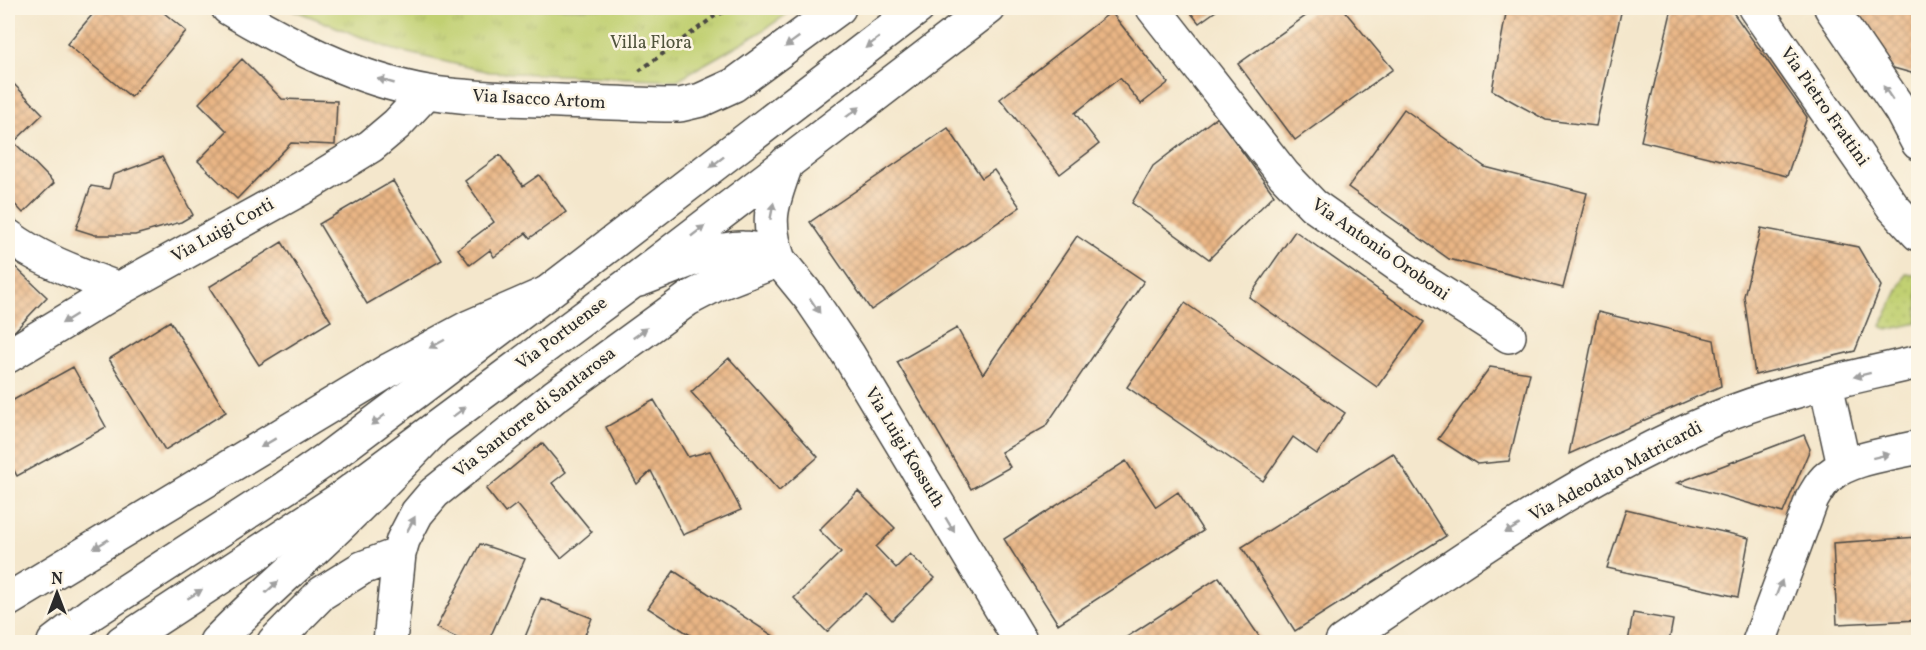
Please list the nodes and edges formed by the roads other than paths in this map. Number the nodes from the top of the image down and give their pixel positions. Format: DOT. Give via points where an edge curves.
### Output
graph roads {
  1 [pos="228,8"];
  2 [pos="839,8"];
  3 [pos="918,8"];
  4 [pos="989,8"];
  5 [pos="1153,8"];
  6 [pos="1755,8"];
  7 [pos="1831,8"];
  8 [pos="427,92"];
  9 [pos="1918,143"];
  10 [pos="787,162"];
  11 [pos="1906,205"];
  12 [pos="1918,234"];
  13 [pos="8,236"];
  14 [pos="779,260"];
  15 [pos="632,282"];
  16 [pos="119,289"];
  17 [pos="547,293"];
  18 [pos="1509,336"];
  19 [pos="8,356"];
  20 [pos="1918,362"];
  21 [pos="1826,384"];
  22 [pos="432,432"];
  23 [pos="1918,447"];
  24 [pos="1844,466"];
  25 [pos="399,554"];
  26 [pos="8,600"];
  27 [pos="134,634"];
  28 [pos="54,642"];
  29 [pos="216,642"];
  30 [pos="274,642"];
  31 [pos="390,642"];
  32 [pos="1021,642"];
  33 [pos="1342,642"];
  34 [pos="1759,642"];
  8 -- 1 [label="main road, Via Isacco Artom, one-way" via="338,64"];
  2 -- 8 [label="main road, Via Isacco Artom, one-way" via="734,85 711,97 680,105 482,98"];
  3 -- 17 [label="main road, one-way"];
  10 -- 4 [label="main road, Via Portuense, one-way"];
  5 -- 18 [label="main road, Via Antonio Oroboni" via="1284,176 1313,205"];
  6 -- 11 [label="main road, Via Pietro Frattini" via="1827,109"];
  9 -- 7 [label="main road, one-way" via="1901,111"];
  8 -- 16 [label="main road, Via Luigi Corti" via="371,146"];
  14 -- 10 [label="main road, Via Luigi Kossuth, one-way" via="770,222"];
  15 -- 10 [label="main road, Via Portuense, one-way"];
  11 -- 12 [label="main road, Via Pietro Frattini"];
  13 -- 16 [label="main road" via="52,262"];
  14 -- 15 [label="main road, Via Luigi Kossuth" via="755,250 732,249"];
  25 -- 14 [label="main road, Via Santorre di Santarosa, one-way" via="417,513 434,493 555,396 688,299"];
  14 -- 32 [label="main road, Via Luigi Kossuth, one-way" via="848,354"];
  22 -- 15 [label="main road, Via Portuense, one-way"];
  16 -- 19 [label="main road, Via Luigi Corti, one-way"];
  17 -- 26 [label="main road, one-way" via="470,327 391,369"];
  17 -- 28 [label="main road, one-way" via="294,482 126,590"];
  20 -- 21 [label="main road, Via Adeodato Matricardi, one-way"];
  21 -- 24 [label="main road"];
  21 -- 33 [label="main road, Via Adeodato Matricardi, one-way" via="1716,418 1632,459 1497,538"];
  27 -- 22 [label="main road, Via Portuense, one-way" via="290,534"];
  29 -- 22 [label="main road, one-way"];
  24 -- 23 [label="main road, one-way"];
  34 -- 24 [label="main road, one-way" via="1812,500 1827,477"];
  25 -- 30 [label="main road" via="362,568 322,593"];
  25 -- 31 [label="main road, Via Santorre di Santarosa"];
}
